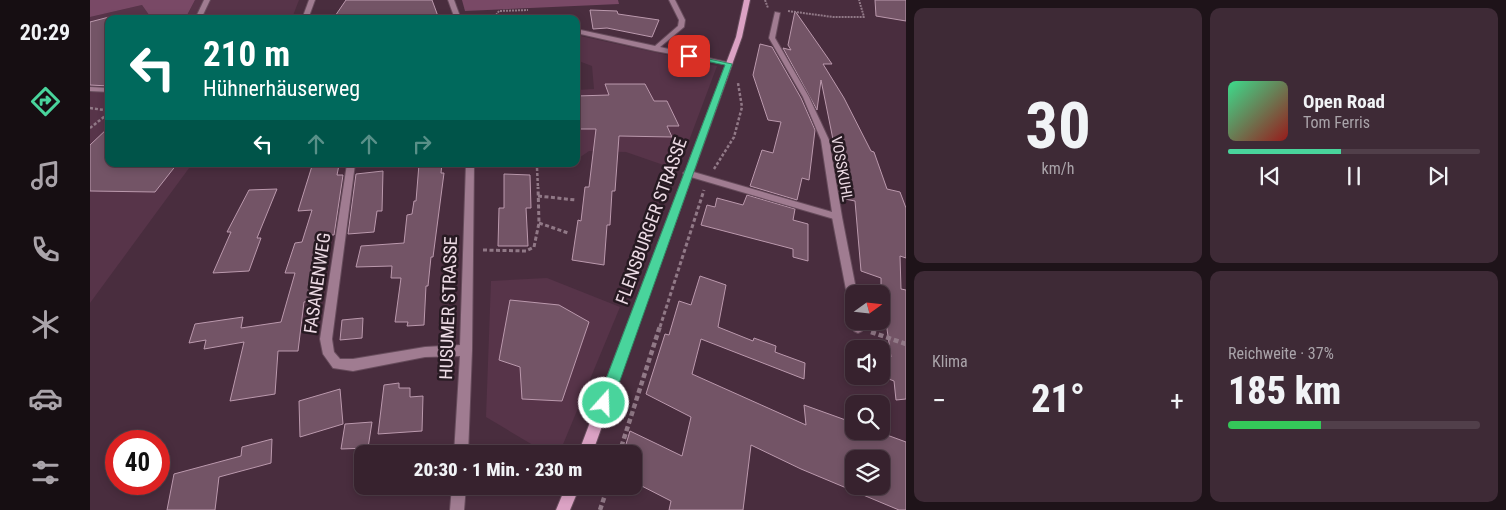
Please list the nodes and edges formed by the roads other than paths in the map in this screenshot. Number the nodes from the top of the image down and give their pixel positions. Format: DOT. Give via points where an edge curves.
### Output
graph roads {
  1 [pos="207,0"];
  2 [pos="312,0"];
  3 [pos="451,0"];
  4 [pos="672,0"];
  5 [pos="748,0"];
  6 [pos="778,13"];
  7 [pos="200,15"];
  8 [pos="306,15"];
  9 [pos="457,15"];
  10 [pos="580,32"];
  11 [pos="655,49"];
  12 [pos="729,64"];
  13 [pos="90,89"];
  14 [pos="105,90"];
  15 [pos="351,167"];
  16 [pos="470,167"];
  17 [pos="687,173"];
  18 [pos="836,217"];
  19 [pos="850,285"];
  20 [pos="466,350"];
  21 [pos="461,445"];
  22 [pos="588,445"];
  23 [pos="458,495"];
  24 [pos="569,495"];
  25 [pos="457,510"];
  26 [pos="563,510"];
  1 -- 7 [label="street"];
  2 -- 8 [label="street"];
  3 -- 9 [label="street"];
  4 -- 11 [label="street" via="682,20 681,27"];
  5 -- 12 [label="street, FLENSBURGER STRASSE"];
  6 -- 18 [label="street, VOSSKUHL" via="772,38 806,98 825,140"];
  10 -- 11 [label="street"];
  11 -- 12 [label="street"];
  12 -- 17 [label="street, FLENSBURGER STRASSE"];
  13 -- 14 [label="street"];
  15 -- 20 [label="street, FASANENWEG" via="326,339 329,354 337,364 353,365 425,352"];
  16 -- 20 [label="street, HUSUMER STRASSE"];
  17 -- 18 [label="street, VOSSKUHL"];
  17 -- 22 [label="street, FLENSBURGER STRASSE"];
  18 -- 19 [label="street"];
  20 -- 21 [label="street, HUSUMER STRASSE"];
  23 -- 25 [label="street"];
  24 -- 26 [label="street"];
}
